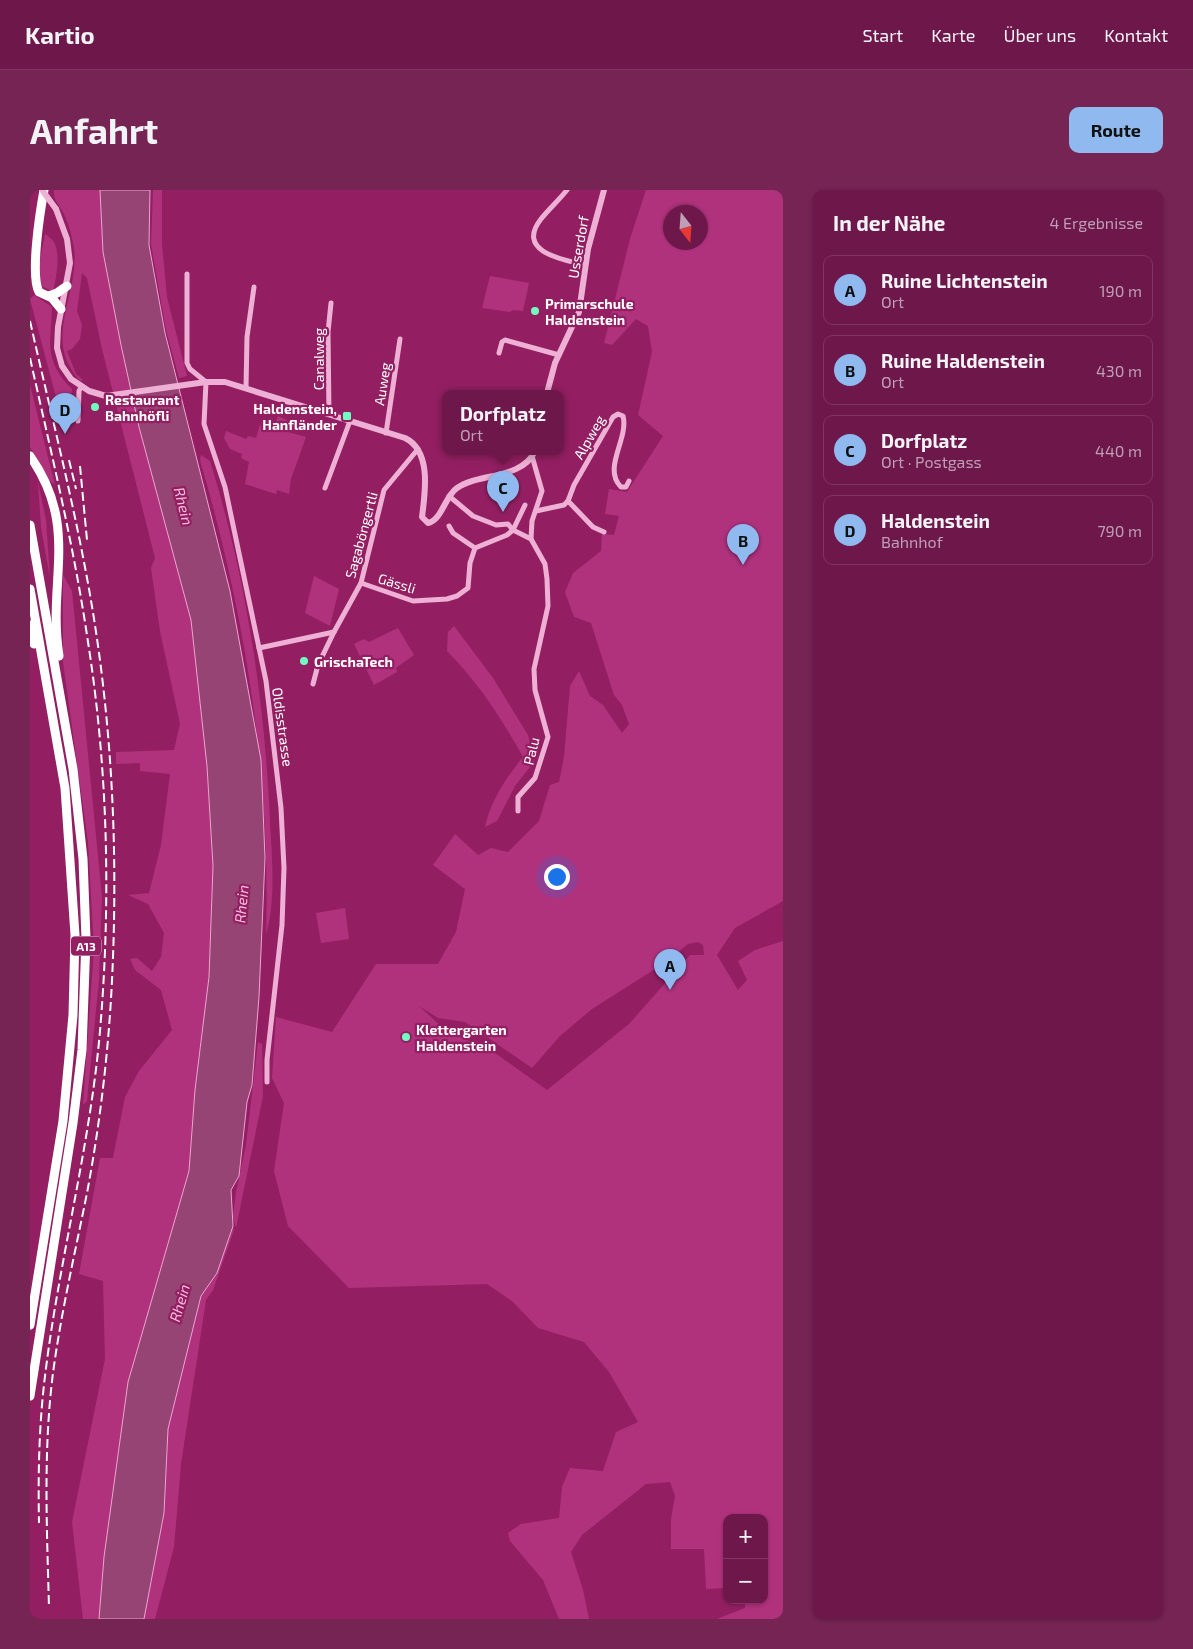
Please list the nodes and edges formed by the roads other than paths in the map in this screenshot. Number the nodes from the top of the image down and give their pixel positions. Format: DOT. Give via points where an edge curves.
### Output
graph roads {
  1 [pos="42,190"];
  2 [pos="567,190"];
  3 [pos="604,190"];
  4 [pos="30,245"];
  5 [pos="585,264"];
  6 [pos="187,274"];
  7 [pos="67,286"];
  8 [pos="254,287"];
  9 [pos="49,296"];
  10 [pos="331,303"];
  11 [pos="61,309"];
  12 [pos="400,339"];
  13 [pos="499,353"];
  14 [pos="559,355"];
  15 [pos="206,382"];
  16 [pos="82,387"];
  17 [pos="246,388"];
  18 [pos="548,390"];
  19 [pos="329,414"];
  20 [pos="78,421"];
  21 [pos="350,421"];
  22 [pos="386,433"];
  23 [pos="418,449"];
  24 [pos="530,455"];
  25 [pos="533,455"];
  26 [pos="30,456"];
  27 [pos="629,481"];
  28 [pos="325,488"];
  29 [pos="449,496"];
  30 [pos="568,501"];
  31 [pos="525,505"];
  32 [pos="536,511"];
  33 [pos="30,525"];
  34 [pos="449,526"];
  35 [pos="513,530"];
  36 [pos="604,532"];
  37 [pos="531,539"];
  38 [pos="475,548"];
  39 [pos="361,584"];
  40 [pos="30,589"];
  41 [pos="30,625"];
  42 [pos="334,632"];
  43 [pos="259,648"];
  44 [pos="313,684"];
  45 [pos="65,716"];
  46 [pos="58,734"];
  47 [pos="518,811"];
  48 [pos="268,1082"];
  49 [pos="30,1325"];
  50 [pos="30,1396"];
  1 -- 4 [label="highway"];
  1 -- 7 [label="street, bridge" via="63,223 69,246"];
  1 -- 9 [label="highway" via="33,275 37,290"];
  2 -- 5 [label="street" via="540,220 535,237 545,254"];
  3 -- 5 [label="street, Usserdorf"];
  5 -- 14 [label="street, Usserdorf" via="579,312"];
  6 -- 15 [label="street" via="187,363"];
  7 -- 9 [label="highway"];
  7 -- 11 [label="street"];
  8 -- 17 [label="street" via="247,337"];
  9 -- 11 [label="highway"];
  10 -- 19 [label="street, Canalweg" via="328,330"];
  11 -- 16 [label="street" via="58,354 67,374"];
  12 -- 22 [label="street, Auweg"];
  13 -- 14 [label="street" via="502,342 506,340"];
  14 -- 18 [label="street, Usserdorf"];
  15 -- 16 [label="street" via="106,396"];
  15 -- 17 [label="street" via="225,382"];
  15 -- 43 [label="street, Oldisstrasse" via="204,424 224,487"];
  16 -- 20 [label="street" via="79,391"];
  17 -- 19 [label="street"];
  19 -- 21 [label="street"];
  21 -- 22 [label="street"];
  21 -- 28 [label="street"];
  22 -- 23 [label="street" via="407,439"];
  23 -- 29 [label="street" via="426,487 424,521 434,520"];
  23 -- 39 [label="street, Sagaböngertli" via="391,479 380,498"];
  24 -- 29 [label="street" via="504,473 461,486"];
  25 -- 32 [label="street" via="542,491"];
  26 -- 45 [label="highway, A13" via="51,498 58,529 60,559 56,623"];
  27 -- 30 [label="street, Alpweg" via="626,487 621,487 614,471 623,427 623,416 618,414 613,417"];
  29 -- 35 [label="street" via="473,516 496,525 508,524"];
  30 -- 32 [label="street" via="564,505"];
  30 -- 36 [label="street" via="593,527"];
  31 -- 35 [label="street"];
  32 -- 37 [label="street"];
  33 -- 45 [label="highway, A13"];
  34 -- 38 [label="street" via="453,533"];
  35 -- 37 [label="street"];
  35 -- 38 [label="street"];
  37 -- 47 [label="street, Palu" via="546,564 548,606 534,669 535,690 548,737 535,778 518,797"];
  38 -- 39 [label="street, Gässli" via="469,586 457,596 413,602"];
  39 -- 42 [label="street, Sagaböngertli"];
  40 -- 46 [label="highway, A13"];
  41 -- 46 [label="highway, A13"];
  42 -- 43 [label="street"];
  42 -- 44 [label="street, Sagaböngertli"];
  43 -- 48 [label="street, Oldisstrasse" via="275,744 284,868 282,925 267,1060"];
  45 -- 50 [label="highway, A13" via="83,859 84,1016 73,1123"];
  46 -- 49 [label="highway, A13" via="71,856 74,994 63,1121"];
}
